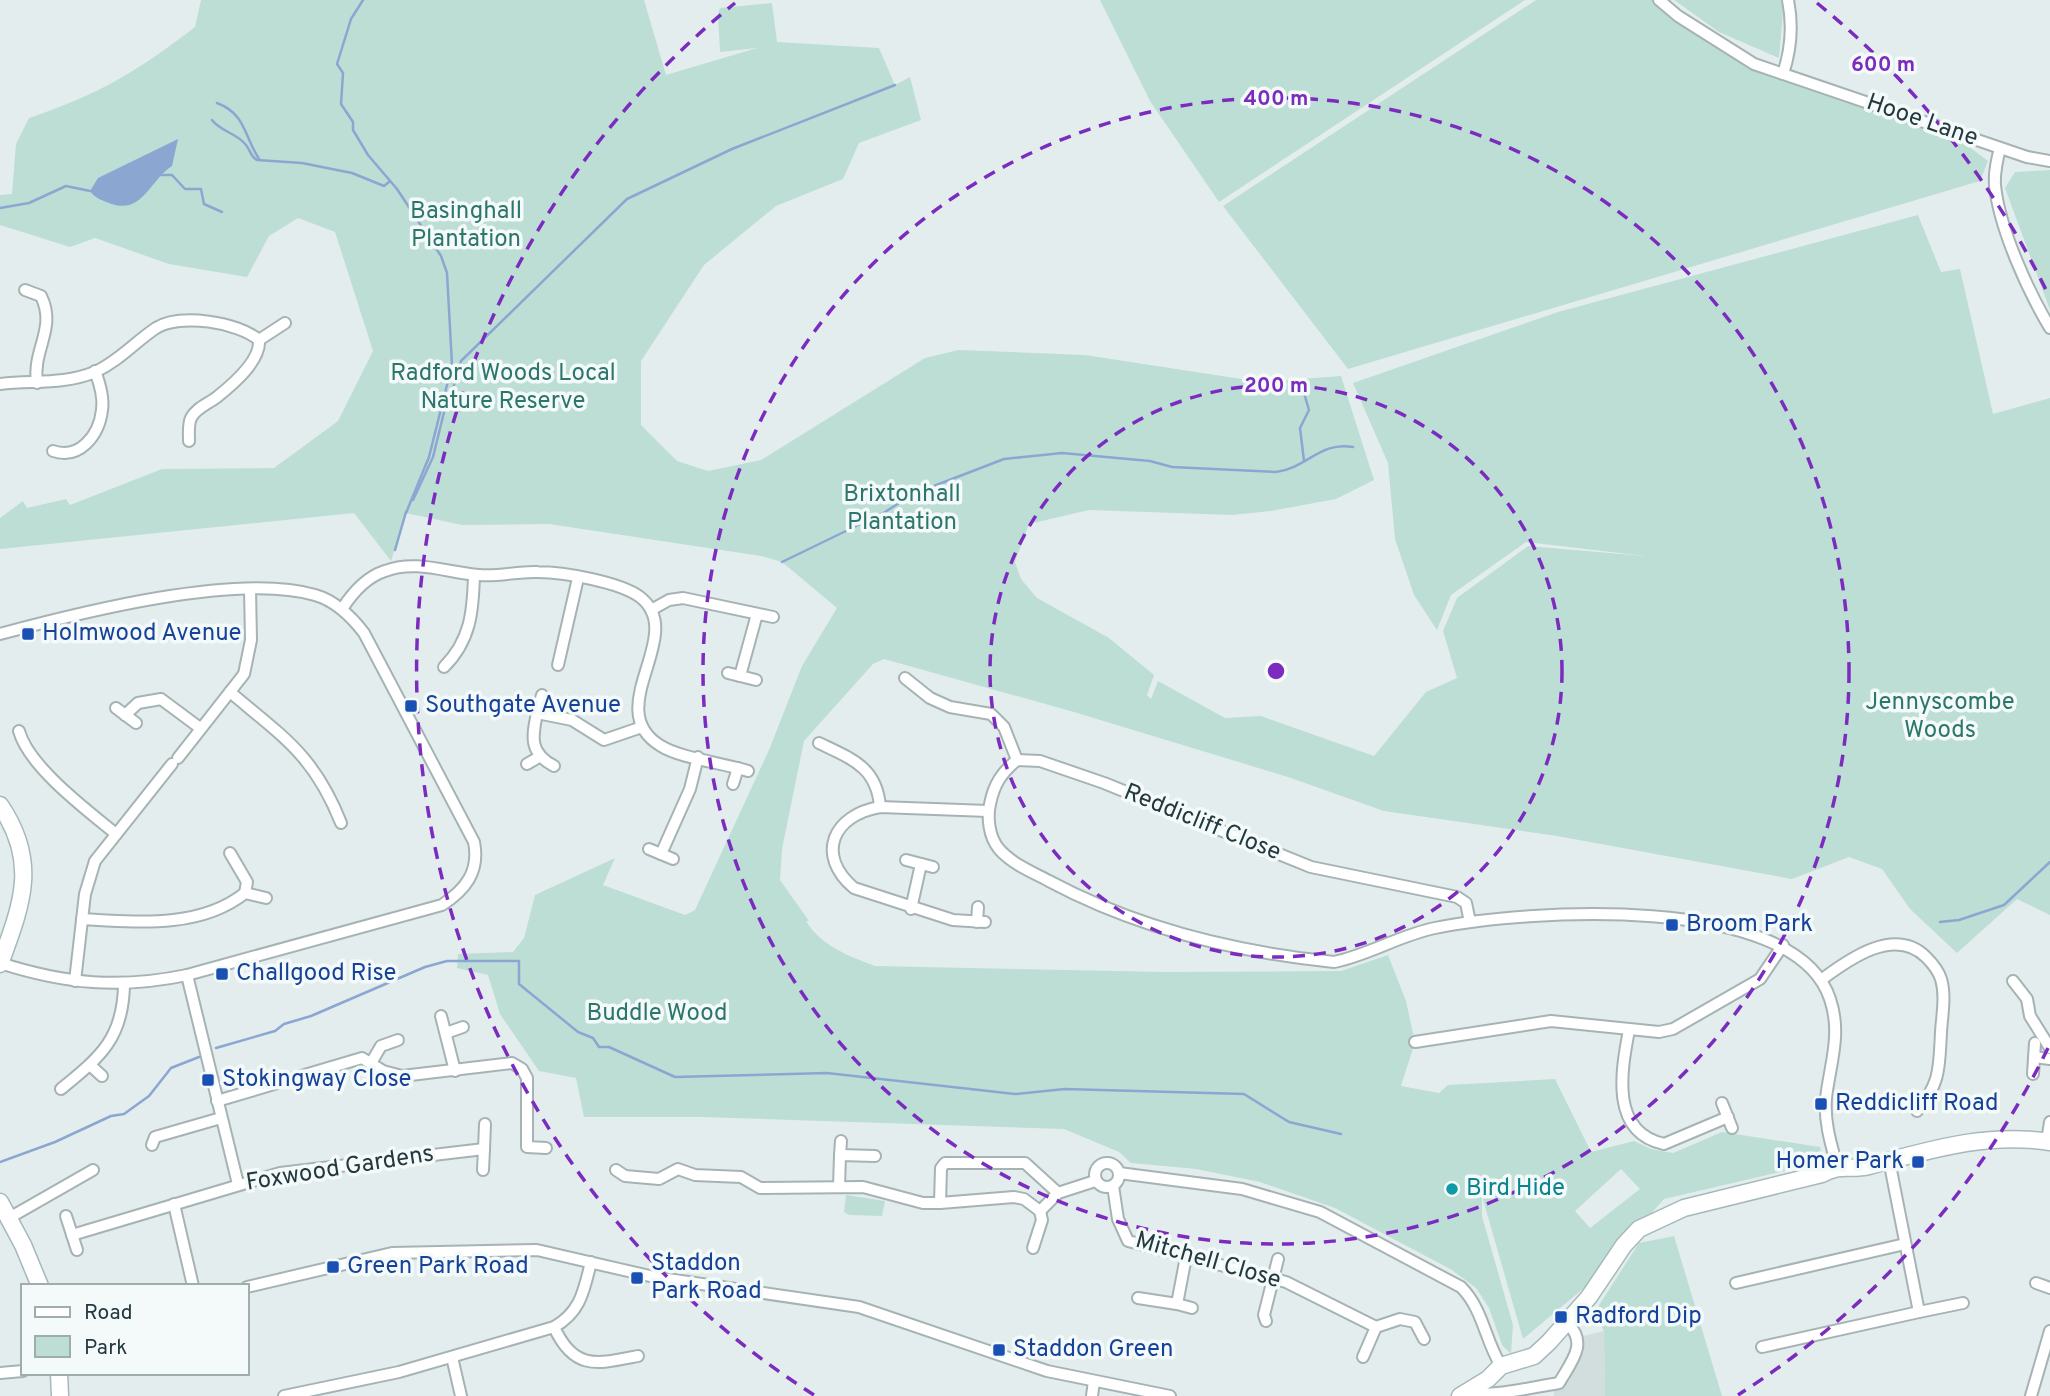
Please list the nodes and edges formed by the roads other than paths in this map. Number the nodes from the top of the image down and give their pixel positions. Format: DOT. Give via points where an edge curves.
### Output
graph roads {
  1 [pos="1659,0"];
  2 [pos="1788,0"];
  3 [pos="1783,74"];
  4 [pos="2000,148"];
  5 [pos="2050,161"];
  6 [pos="25,290"];
  7 [pos="285,323"];
  8 [pos="2050,328"];
  9 [pos="258,340"];
  10 [pos="96,371"];
  11 [pos="37,383"];
  12 [pos="0,384"];
  13 [pos="189,441"];
  14 [pos="53,452"];
  15 [pos="474,575"];
  16 [pos="578,578"];
  17 [pos="250,589"];
  18 [pos="342,609"];
  19 [pos="651,611"];
  20 [pos="757,614"];
  21 [pos="773,617"];
  22 [pos="0,634"];
  23 [pos="556,657"];
  24 [pos="462,668"];
  25 [pos="728,673"];
  26 [pos="740,676"];
  27 [pos="905,678"];
  28 [pos="756,680"];
  29 [pos="230,692"];
  30 [pos="542,695"];
  31 [pos="537,713"];
  32 [pos="136,723"];
  33 [pos="642,727"];
  34 [pos="200,728"];
  35 [pos="19,731"];
  36 [pos="819,743"];
  37 [pos="538,757"];
  38 [pos="698,757"];
  39 [pos="1017,760"];
  40 [pos="527,764"];
  41 [pos="554,765"];
  42 [pos="733,783"];
  43 [pos="0,805"];
  44 [pos="880,807"];
  45 [pos="988,811"];
  46 [pos="341,822"];
  47 [pos="116,834"];
  48 [pos="649,849"];
  49 [pos="230,853"];
  50 [pos="662,854"];
  51 [pos="673,859"];
  52 [pos="906,860"];
  53 [pos="922,864"];
  54 [pos="933,867"];
  55 [pos="245,893"];
  56 [pos="266,898"];
  57 [pos="978,907"];
  58 [pos="911,909"];
  59 [pos="82,919"];
  60 [pos="1471,922"];
  61 [pos="1783,945"];
  62 [pos="0,963"];
  63 [pos="187,975"];
  64 [pos="1821,980"];
  65 [pos="75,981"];
  66 [pos="2013,981"];
  67 [pos="124,985"];
  68 [pos="441,1016"];
  69 [pos="463,1027"];
  70 [pos="1629,1030"];
  71 [pos="446,1033"];
  72 [pos="398,1040"];
  73 [pos="1415,1042"];
  74 [pos="2035,1043"];
  75 [pos="2050,1048"];
  76 [pos="2034,1057"];
  77 [pos="2050,1059"];
  78 [pos="371,1063"];
  79 [pos="90,1065"];
  80 [pos="455,1071"];
  81 [pos="2034,1074"];
  82 [pos="102,1076"];
  83 [pos="61,1089"];
  84 [pos="217,1101"];
  85 [pos="1722,1103"];
  86 [pos="1919,1103"];
  87 [pos="221,1118"];
  88 [pos="2050,1122"];
  89 [pos="485,1124"];
  90 [pos="841,1141"];
  91 [pos="2048,1142"];
  92 [pos="152,1145"];
  93 [pos="546,1148"];
  94 [pos="484,1149"];
  95 [pos="840,1155"];
  96 [pos="876,1156"];
  97 [pos="1889,1160"];
  98 [pos="1837,1166"];
  99 [pos="93,1170"];
  100 [pos="483,1170"];
  101 [pos="616,1170"];
  102 [pos="1119,1173"];
  103 [pos="1095,1181"];
  104 [pos="238,1184"];
  105 [pos="1113,1186"];
  106 [pos="839,1187"];
  107 [pos="1058,1193"];
  108 [pos="0,1202"];
  109 [pos="940,1203"];
  110 [pos="174,1204"];
  111 [pos="1040,1211"];
  112 [pos="66,1216"];
  113 [pos="9,1218"];
  114 [pos="72,1235"];
  115 [pos="1905,1244"];
  116 [pos="1033,1248"];
  117 [pos="77,1250"];
  118 [pos="1186,1257"];
  119 [pos="1278,1259"];
  120 [pos="591,1262"];
  121 [pos="1273,1279"];
  122 [pos="1736,1283"];
  123 [pos="2036,1283"];
  124 [pos="39,1284"];
  125 [pos="193,1284"];
  126 [pos="248,1287"];
  127 [pos="2050,1288"];
  128 [pos="1138,1298"];
  129 [pos="1963,1303"];
  130 [pos="1177,1304"];
  131 [pos="1192,1308"];
  132 [pos="1919,1311"];
  133 [pos="1266,1321"];
  134 [pos="1567,1323"];
  135 [pos="554,1327"];
  136 [pos="1376,1327"];
  137 [pos="2050,1331"];
  138 [pos="1424,1339"];
  139 [pos="1762,1348"];
  140 [pos="638,1356"];
  141 [pos="452,1357"];
  142 [pos="1363,1357"];
  143 [pos="1501,1366"];
  144 [pos="21,1371"];
  145 [pos="0,1373"];
  146 [pos="59,1375"];
  147 [pos="1094,1381"];
  148 [pos="1464,1394"];
  149 [pos="60,1396"];
  150 [pos="284,1396"];
  151 [pos="461,1396"];
  152 [pos="1092,1396"];
  153 [pos="1170,1396"];
  154 [pos="2031,1396"];
  1 -- 3 [label="street, Hooe Lane" via="1754,64"];
  2 -- 3 [label="street" via="1791,30"];
  3 -- 4 [label="street, Hooe Lane"];
  4 -- 5 [label="street, Hooe Lane"];
  4 -- 8 [label="street" via="1994,172 2000,208 2027,288"];
  6 -- 11 [label="street" via="41,296 49,318 36,358"];
  7 -- 9 [label="street"];
  9 -- 10 [label="street" via="242,328 220,323 166,324"];
  9 -- 13 [label="street" via="257,353 244,370 189,421"];
  10 -- 11 [label="street"];
  10 -- 14 [label="street" via="102,399 99,422 81,449 70,455"];
  11 -- 12 [label="street"];
  15 -- 16 [label="street" via="535,572"];
  15 -- 18 [label="street" via="421,566 383,571 366,580"];
  15 -- 24 [label="street" via="472,621 448,663"];
  16 -- 19 [label="street" via="629,591 642,598"];
  16 -- 23 [label="street"];
  17 -- 18 [label="street" via="314,595"];
  17 -- 22 [label="street" via="135,603"];
  17 -- 29 [label="street" via="248,660"];
  18 -- 63 [label="street" via="364,633 438,771 474,842 474,869 457,895 442,905"];
  19 -- 20 [label="street" via="668,600 683,598"];
  19 -- 33 [label="street" via="657,629 638,703"];
  20 -- 21 [label="street"];
  20 -- 26 [label="street"];
  25 -- 26 [label="street"];
  26 -- 28 [label="street"];
  27 -- 39 [label="street" via="950,707 991,714 1004,727"];
  29 -- 34 [label="street"];
  29 -- 46 [label="street" via="308,760 329,792"];
  30 -- 31 [label="street"];
  31 -- 33 [label="street" via="572,720 604,740"];
  31 -- 37 [label="street" via="532,735"];
  32 -- 34 [label="street" via="121,711 161,699"];
  33 -- 38 [label="street" via="661,746"];
  34 -- 47 [label="street" via="167,779"];
  35 -- 47 [label="street" via="23,743 75,801"];
  36 -- 44 [label="street" via="871,774"];
  37 -- 40 [label="street"];
  37 -- 41 [label="street"];
  38 -- 42 [label="street" via="743,769"];
  38 -- 50 [label="street" via="690,789"];
  39 -- 45 [label="street" via="995,785"];
  39 -- 60 [label="street, Reddicliff Close" via="1040,761 1104,783 1311,867 1457,897 1466,903"];
  43 -- 62 [label="street" via="19,839 24,876 18,915"];
  44 -- 45 [label="street"];
  44 -- 58 [label="street" via="862,810 838,830 834,862 854,888"];
  45 -- 60 [label="street" via="999,849 1018,864 1108,909 1230,947 1334,962 1432,928"];
  47 -- 59 [label="street" via="95,860"];
  48 -- 50 [label="street"];
  49 -- 55 [label="street" via="247,882"];
  50 -- 51 [label="street"];
  52 -- 53 [label="street"];
  53 -- 54 [label="street"];
  53 -- 58 [label="street"];
  55 -- 56 [label="street"];
  55 -- 59 [label="street" via="231,904 164,922"];
  57 -- 58 [label="street" via="981,922"];
  59 -- 65 [label="street"];
  60 -- 61 [label="street" via="1630,915 1743,930"];
  61 -- 64 [label="street" via="1797,953"];
  61 -- 70 [label="street" via="1760,979 1673,1029"];
  62 -- 65 [label="street"];
  63 -- 67 [label="street"];
  63 -- 84 [label="street"];
  64 -- 86 [label="street" via="1885,945 1917,948 1934,966 1943,992 1938,1080"];
  64 -- 98 [label="street" via="1836,1023 1833,1072 1826,1098"];
  65 -- 67 [label="street"];
  66 -- 75 [label="street" via="2027,999 2030,1016"];
  67 -- 79 [label="street" via="116,1034"];
  68 -- 71 [label="street"];
  69 -- 71 [label="street"];
  70 -- 73 [label="street" via="1551,1021 1431,1034"];
  70 -- 85 [label="street" via="1622,1071 1625,1104 1640,1136 1664,1144 1730,1123"];
  71 -- 80 [label="street"];
  72 -- 78 [label="street" via="381,1046"];
  74 -- 76 [label="street"];
  76 -- 77 [label="street"];
  76 -- 81 [label="street"];
  78 -- 80 [label="street" via="402,1076"];
  78 -- 84 [label="street" via="362,1058 350,1060"];
  79 -- 82 [label="street"];
  79 -- 83 [label="street"];
  80 -- 93 [label="street" via="517,1065 527,1078 527,1147"];
  84 -- 87 [label="street"];
  87 -- 92 [label="street" via="155,1138"];
  87 -- 104 [label="street"];
  88 -- 91 [label="street"];
  89 -- 94 [label="street"];
  90 -- 95 [label="street"];
  91 -- 97 [label="street" via="1972,1140"];
  94 -- 100 [label="street"];
  94 -- 104 [label="street, Foxwood Gardens" via="280,1174"];
  95 -- 96 [label="street"];
  95 -- 106 [label="street"];
  97 -- 98 [label="street" via="1855,1168"];
  97 -- 115 [label="street"];
  98 -- 134 [label="street" via="1822,1174 1684,1209 1639,1229"];
  99 -- 113 [label="street"];
  101 -- 106 [label="street" via="625,1176 659,1179 678,1169 741,1177 760,1188"];
  102 -- 103 [label="street" via="1104,1163 1094,1172"];
  102 -- 105 [label="street"];
  102 -- 143 [label="street" via="1226,1186 1320,1212 1461,1287 1475,1304"];
  103 -- 105 [label="street" via="1101,1187"];
  103 -- 107 [label="street"];
  104 -- 110 [label="street, Foxwood Gardens"];
  105 -- 118 [label="street, Mitchell Close" via="1118,1219 1128,1241"];
  106 -- 109 [label="street" via="863,1187"];
  107 -- 109 [label="street" via="1025,1163 945,1163"];
  107 -- 111 [label="street"];
  108 -- 113 [label="street"];
  109 -- 111 [label="street" via="1014,1197"];
  110 -- 114 [label="street, Foxwood Gardens"];
  110 -- 125 [label="street"];
  111 -- 116 [label="street" via="1042,1220"];
  112 -- 114 [label="street"];
  113 -- 124 [label="street"];
  114 -- 117 [label="street"];
  115 -- 122 [label="street"];
  115 -- 132 [label="street"];
  118 -- 121 [label="street, Mitchell Close"];
  118 -- 130 [label="street"];
  119 -- 121 [label="street"];
  120 -- 126 [label="street" via="519,1248 402,1252"];
  120 -- 135 [label="street" via="577,1309"];
  120 -- 147 [label="street" via="654,1277 859,1307 1047,1371"];
  121 -- 133 [label="street"];
  121 -- 136 [label="street, Mitchell Close"];
  123 -- 127 [label="street"];
  128 -- 130 [label="street"];
  129 -- 132 [label="street"];
  130 -- 131 [label="street"];
  132 -- 139 [label="street"];
  134 -- 143 [label="street" via="1534,1356"];
  134 -- 148 [label="street" via="1580,1345 1559,1383 1511,1393"];
  135 -- 140 [label="street" via="562,1344 587,1362 625,1363"];
  135 -- 141 [label="street"];
  136 -- 138 [label="street" via="1400,1319 1415,1322"];
  136 -- 142 [label="street"];
  137 -- 154 [label="street"];
  141 -- 150 [label="street"];
  141 -- 151 [label="street"];
  143 -- 148 [label="street"];
  144 -- 145 [label="street"];
  146 -- 149 [label="street"];
  147 -- 152 [label="street"];
  147 -- 153 [label="street"];
}
